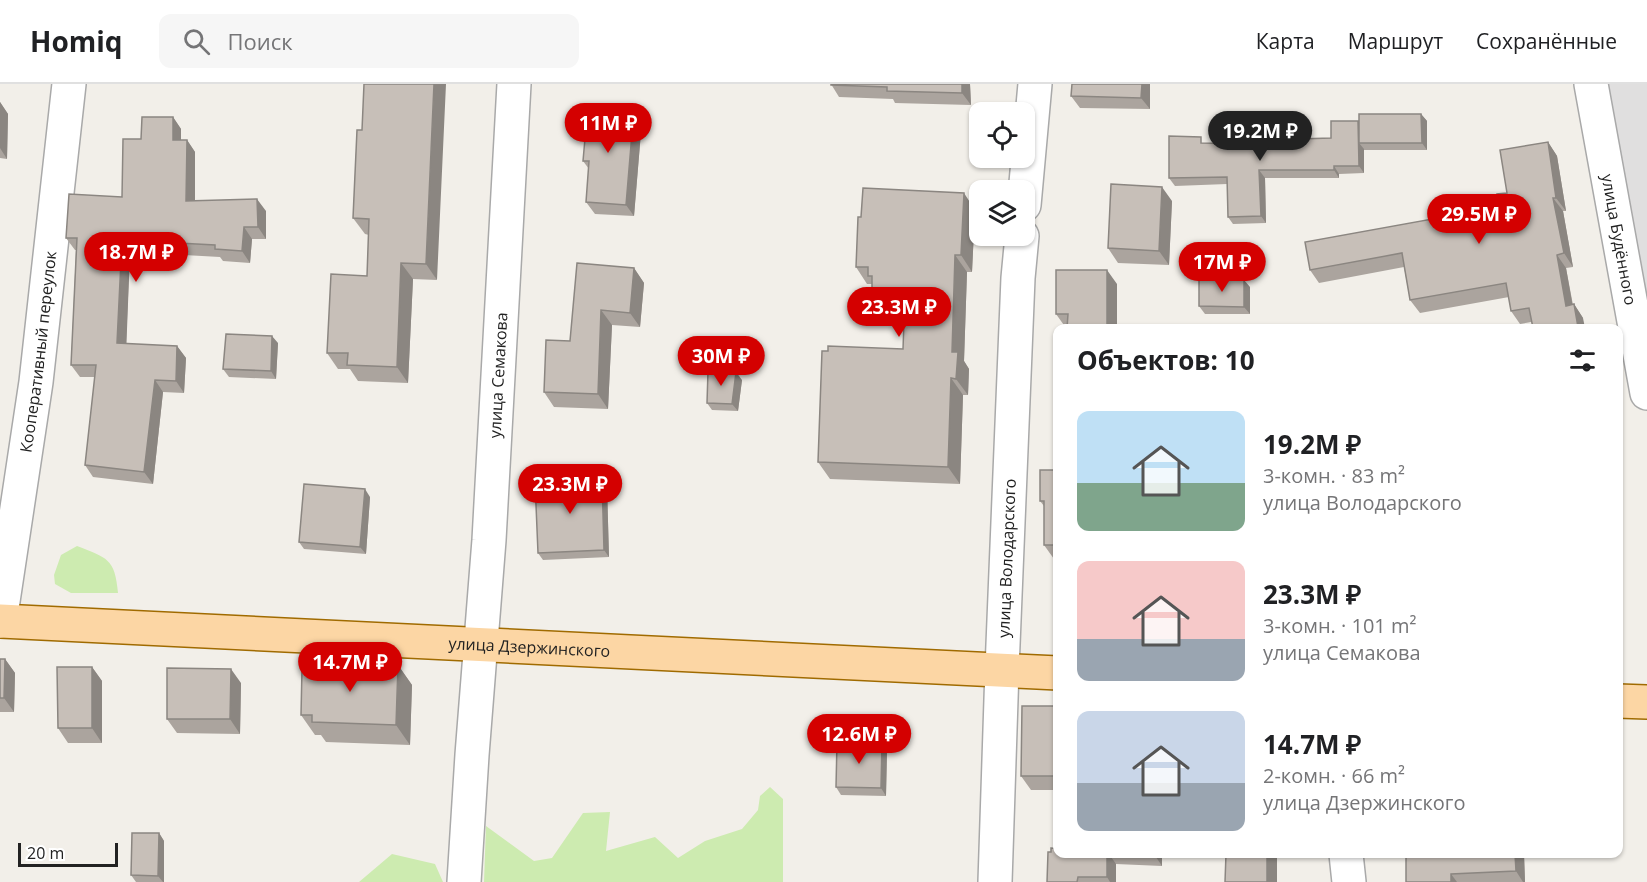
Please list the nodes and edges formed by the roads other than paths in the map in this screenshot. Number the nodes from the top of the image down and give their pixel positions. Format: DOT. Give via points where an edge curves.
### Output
graph roads {
  1 [pos="69,84"];
  2 [pos="514,84"];
  3 [pos="1035,84"];
  4 [pos="1591,84"];
  5 [pos="1026,180"];
  6 [pos="1022,246"];
  7 [pos="1647,393"];
  8 [pos="0,621"];
  9 [pos="481,644"];
  10 [pos="1002,669"];
  11 [pos="1053,673"];
  12 [pos="1623,701"];
  13 [pos="1647,702"];
  14 [pos="1346,858"];
  15 [pos="464,882"];
  16 [pos="995,882"];
  17 [pos="1348,882"];
  1 -- 8 [label="street, Кооперативный переулок" via="36,382"];
  2 -- 9 [label="street, улица Семакова"];
  3 -- 5 [label="street"];
  4 -- 7 [label="street, улица Будённого"];
  6 -- 10 [label="street, улица Володарского"];
  8 -- 9 [label="main road, улица Дзержинского"];
  9 -- 10 [label="main road, улица Дзержинского"];
  9 -- 15 [label="street, улица Семакова"];
  10 -- 11 [label="main road, улица Дзержинского"];
  10 -- 16 [label="street, улица Володарского"];
  12 -- 13 [label="main road"];
  14 -- 17 [label="street"];
}
